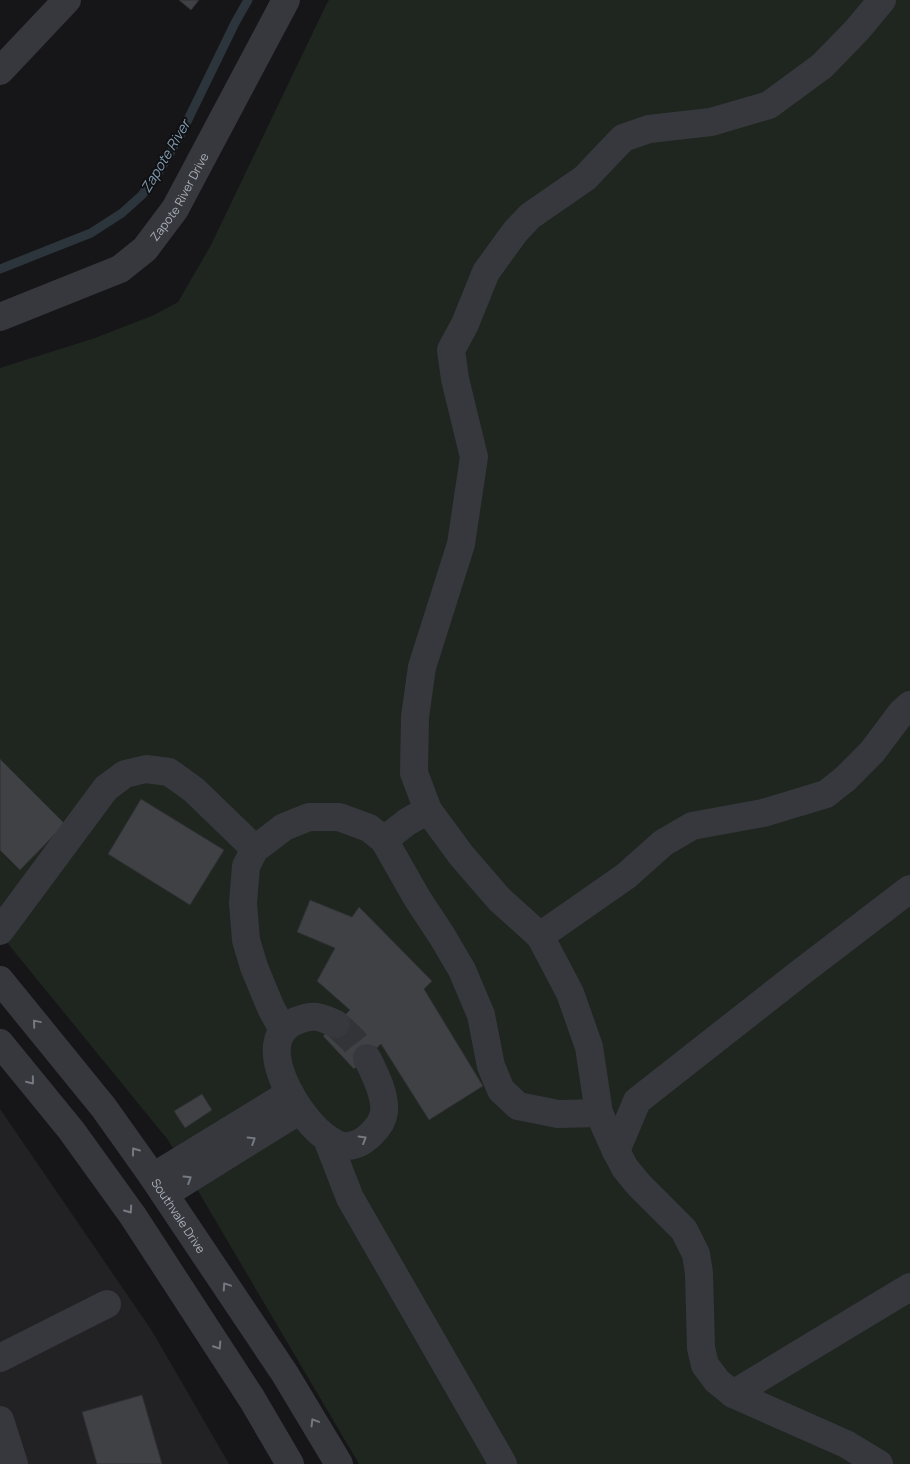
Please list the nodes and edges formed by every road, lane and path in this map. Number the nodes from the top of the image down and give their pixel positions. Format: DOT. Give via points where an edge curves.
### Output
graph roads {
  1 [pos="67,0"];
  2 [pos="286,0"];
  3 [pos="882,0"];
  4 [pos="0,72"];
  5 [pos="0,317"];
  6 [pos="910,705"];
  7 [pos="428,810"];
  8 [pos="384,840"];
  9 [pos="254,849"];
  10 [pos="910,889"];
  11 [pos="0,931"];
  12 [pos="540,936"];
  13 [pos="0,980"];
  14 [pos="336,1024"];
  15 [pos="283,1030"];
  16 [pos="0,1043"];
  17 [pos="367,1058"];
  18 [pos="295,1101"];
  19 [pos="598,1112"];
  20 [pos="327,1139"];
  21 [pos="616,1152"];
  22 [pos="159,1185"];
  23 [pos="910,1287"];
  24 [pos="106,1304"];
  25 [pos="0,1358"];
  26 [pos="733,1394"];
  27 [pos="0,1420"];
  28 [pos="14,1464"];
  29 [pos="290,1464"];
  30 [pos="339,1464"];
  31 [pos="503,1464"];
  32 [pos="879,1464"];
  1 -- 4 [label="street"];
  2 -- 5 [label="street, Zapote River Drive" via="175,209 145,249 120,269"];
  3 -- 7 [label="street" via="822,66 769,105 711,122 650,130 623,138 585,178 530,216 486,272 451,350 474,457 461,544 422,667 414,717 414,773"];
  6 -- 12 [label="street" via="872,752 826,794 763,813 692,826 663,843 626,876"];
  7 -- 8 [label="street"];
  7 -- 12 [label="street" via="500,900"];
  8 -- 9 [label="street" via="369,828 339,817 309,818 284,827"];
  8 -- 19 [label="street" via="462,970 481,1015 491,1066 501,1090 518,1106 558,1114"];
  9 -- 11 [label="street" via="194,790 169,772 146,769 125,774 106,788"];
  9 -- 15 [label="street" via="246,866 243,903 246,940 254,967"];
  10 -- 21 [label="street" via="637,1101"];
  12 -- 19 [label="street" via="570,993 589,1047"];
  22 -- 13 [label="street, Southvale Drive, one-way" via="104,1108"];
  14 -- 15 [label="street" via="320,1016 308,1017"];
  15 -- 18 [label="street" via="277,1043 276,1060"];
  16 -- 29 [label="street, one-way" via="71,1130 133,1216 252,1399"];
  20 -- 17 [label="street, one-way" via="348,1146 364,1140 378,1128 384,1112 382,1095"];
  18 -- 20 [label="street"];
  18 -- 22 [label="street"];
  19 -- 21 [label="street"];
  20 -- 31 [label="street" via="350,1198"];
  21 -- 26 [label="street" via="624,1168 684,1230 696,1254 701,1348 705,1365"];
  30 -- 22 [label="street, Southvale Drive, one-way" via="285,1374"];
  23 -- 26 [label="street"];
  24 -- 25 [label="street"];
  26 -- 32 [label="street" via="846,1444"];
  27 -- 28 [label="street"];
}
